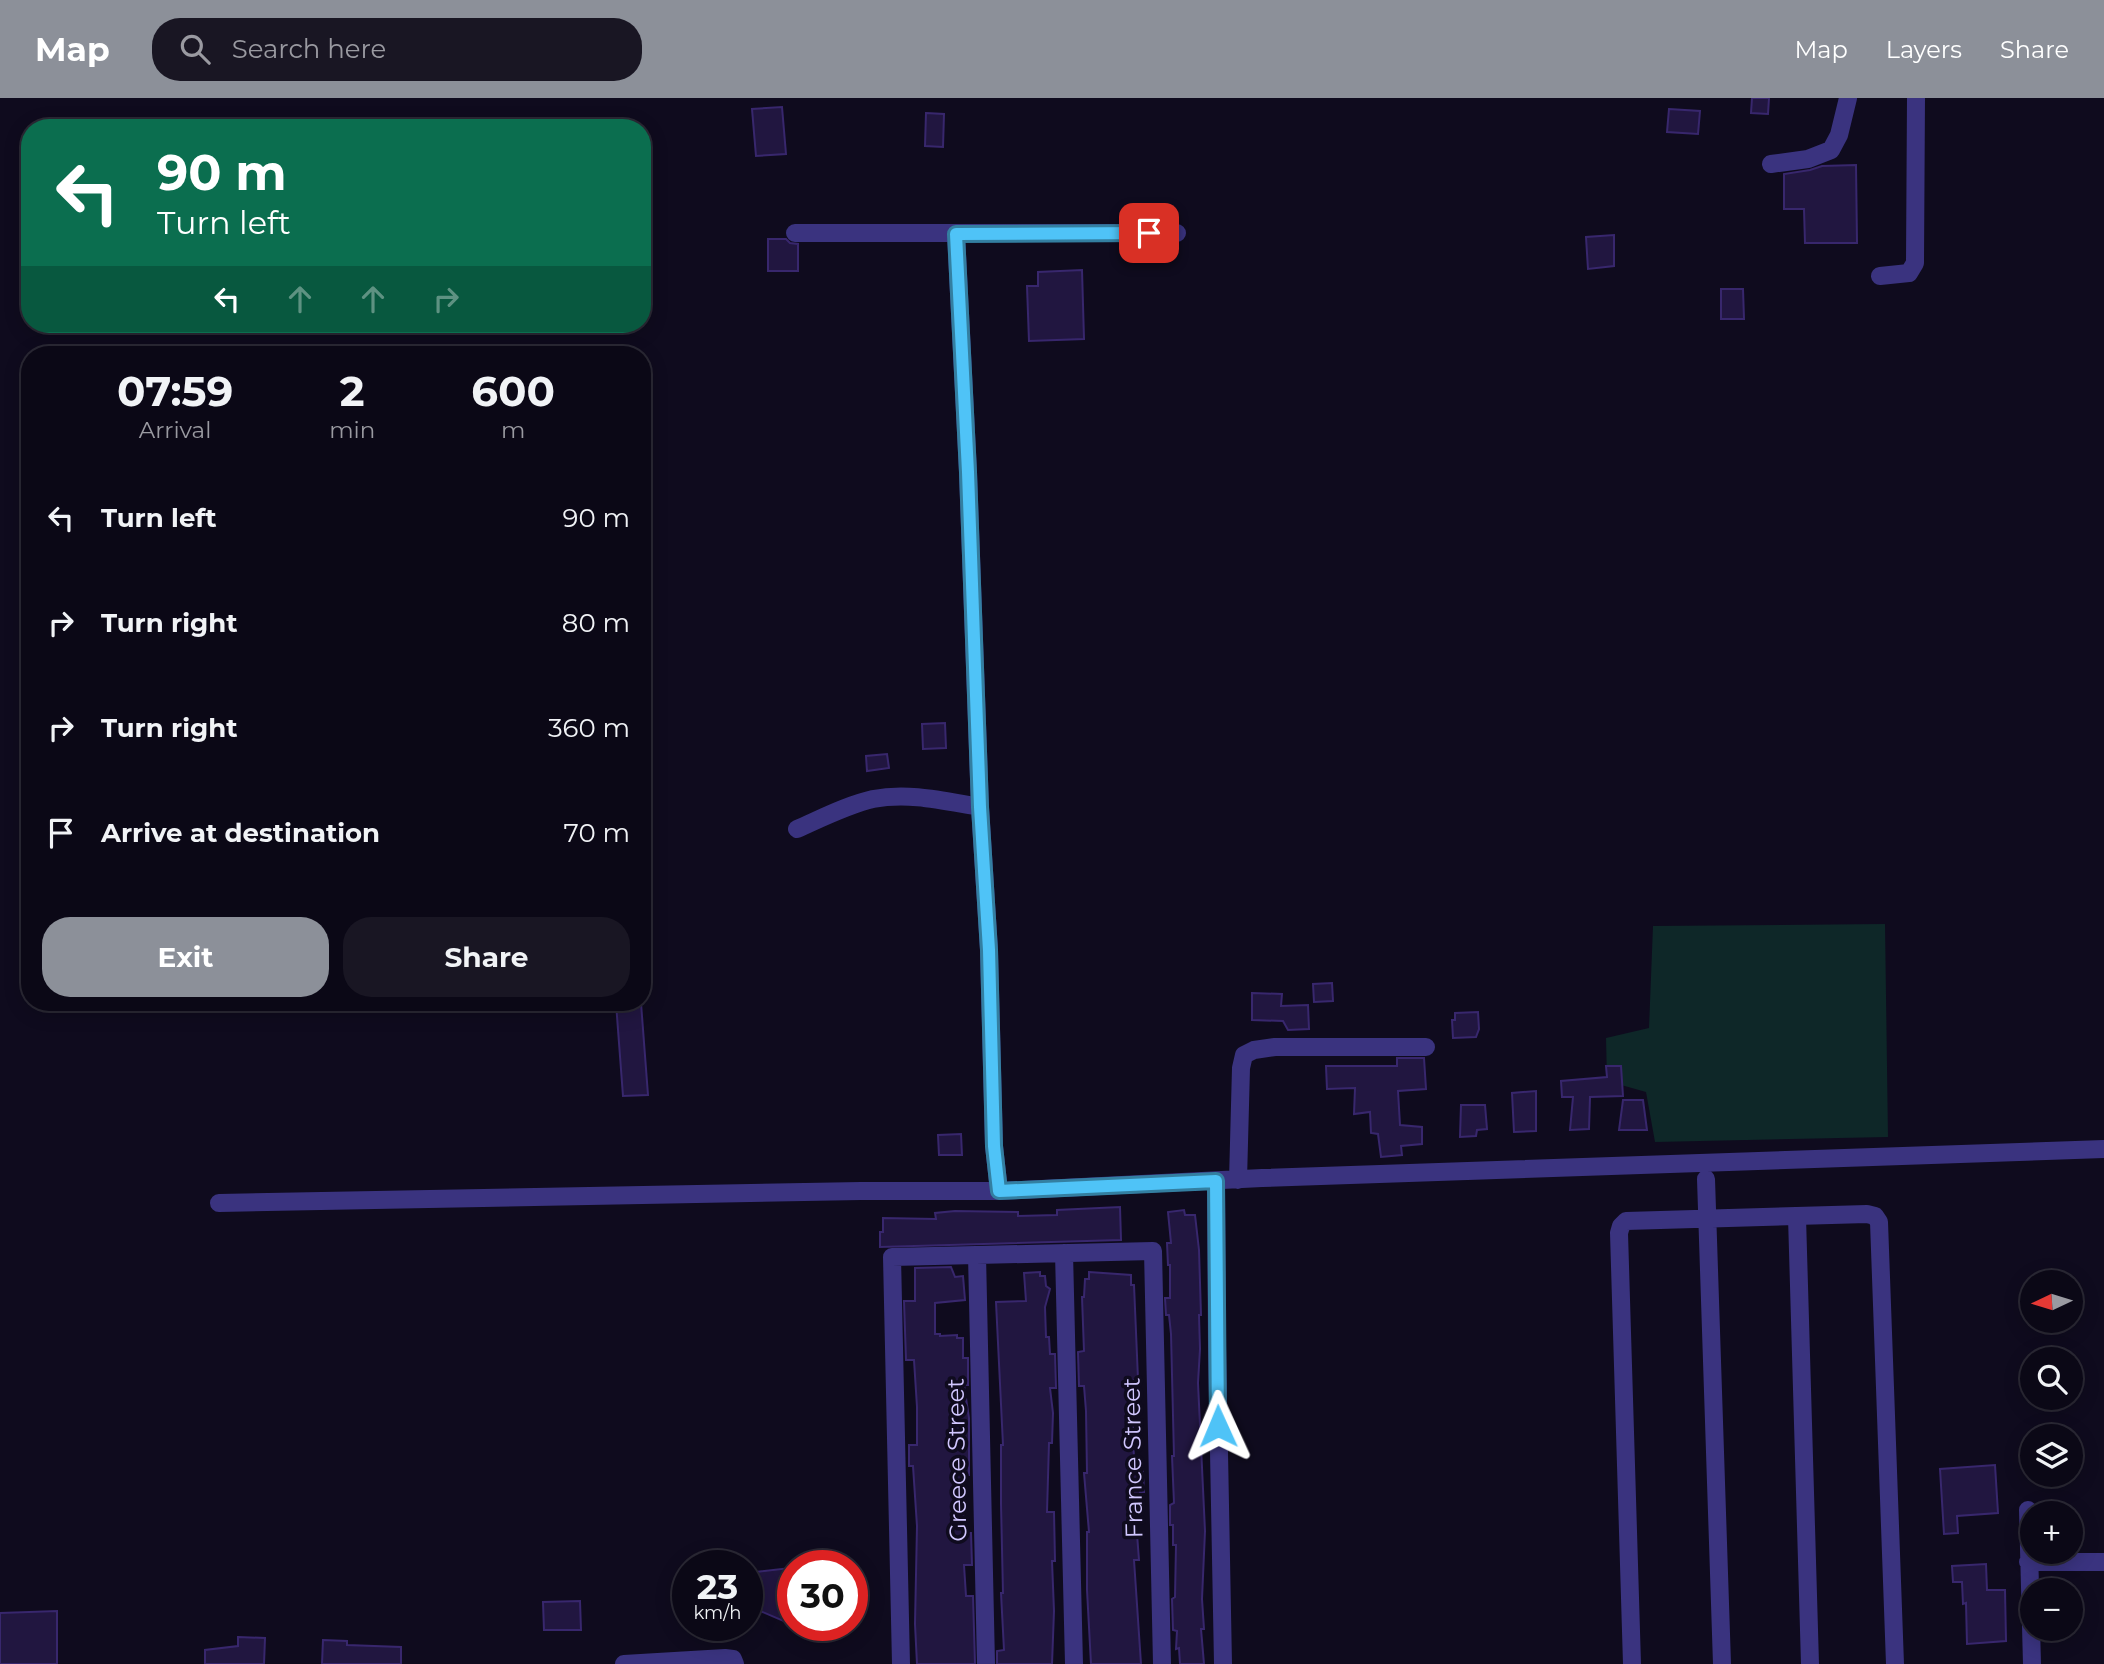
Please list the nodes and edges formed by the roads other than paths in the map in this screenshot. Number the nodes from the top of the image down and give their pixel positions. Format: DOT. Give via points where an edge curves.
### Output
graph roads {
  1 [pos="1848,98"];
  2 [pos="1916,98"];
  3 [pos="1770,164"];
  4 [pos="795,233"];
  5 [pos="1177,233"];
  6 [pos="956,234"];
  7 [pos="1880,276"];
  8 [pos="980,807"];
  9 [pos="797,829"];
  10 [pos="1426,1047"];
  11 [pos="2104,1149"];
  12 [pos="1706,1179"];
  13 [pos="1238,1180"];
  14 [pos="1216,1181"];
  15 [pos="999,1191"];
  16 [pos="219,1203"];
  17 [pos="1708,1217"];
  18 [pos="1797,1217"];
  19 [pos="1064,1253"];
  20 [pos="977,1255"];
  21 [pos="2083,1562"];
  22 [pos="2104,1562"];
  23 [pos="2028,1564"];
  24 [pos="624,1664"];
  25 [pos="735,1664"];
  26 [pos="901,1664"];
  27 [pos="986,1664"];
  28 [pos="1074,1664"];
  29 [pos="1162,1664"];
  30 [pos="1223,1664"];
  31 [pos="1632,1664"];
  32 [pos="1722,1664"];
  33 [pos="1810,1664"];
  34 [pos="1895,1664"];
  35 [pos="2032,1664"];
  1 -- 3 [label="street" via="1831,150 1808,159"];
  2 -- 7 [label="street" via="1915,263 1909,273"];
  4 -- 6 [label="street"];
  5 -- 6 [label="street"];
  6 -- 8 [label="street"];
  8 -- 9 [label="street" via="928,797 872,799"];
  8 -- 15 [label="street"];
  10 -- 13 [label="street" via="1275,1047 1244,1055"];
  11 -- 13 [label="street"];
  12 -- 17 [label="street"];
  13 -- 14 [label="street"];
  14 -- 15 [label="street"];
  14 -- 30 [label="street"];
  15 -- 16 [label="street"];
  17 -- 18 [label="street"];
  17 -- 31 [label="street" via="1620,1226"];
  17 -- 32 [label="street"];
  18 -- 33 [label="street"];
  18 -- 34 [label="street" via="1867,1214 1879,1222"];
  19 -- 20 [label="street"];
  19 -- 28 [label="street"];
  19 -- 29 [label="street, France Street" via="1153,1251"];
  20 -- 26 [label="street" via="892,1257"];
  20 -- 27 [label="street, Greece Street"];
  21 -- 22 [label="street"];
  23 -- 35 [label="street"];
  24 -- 25 [label="street" via="725,1658"];
}
